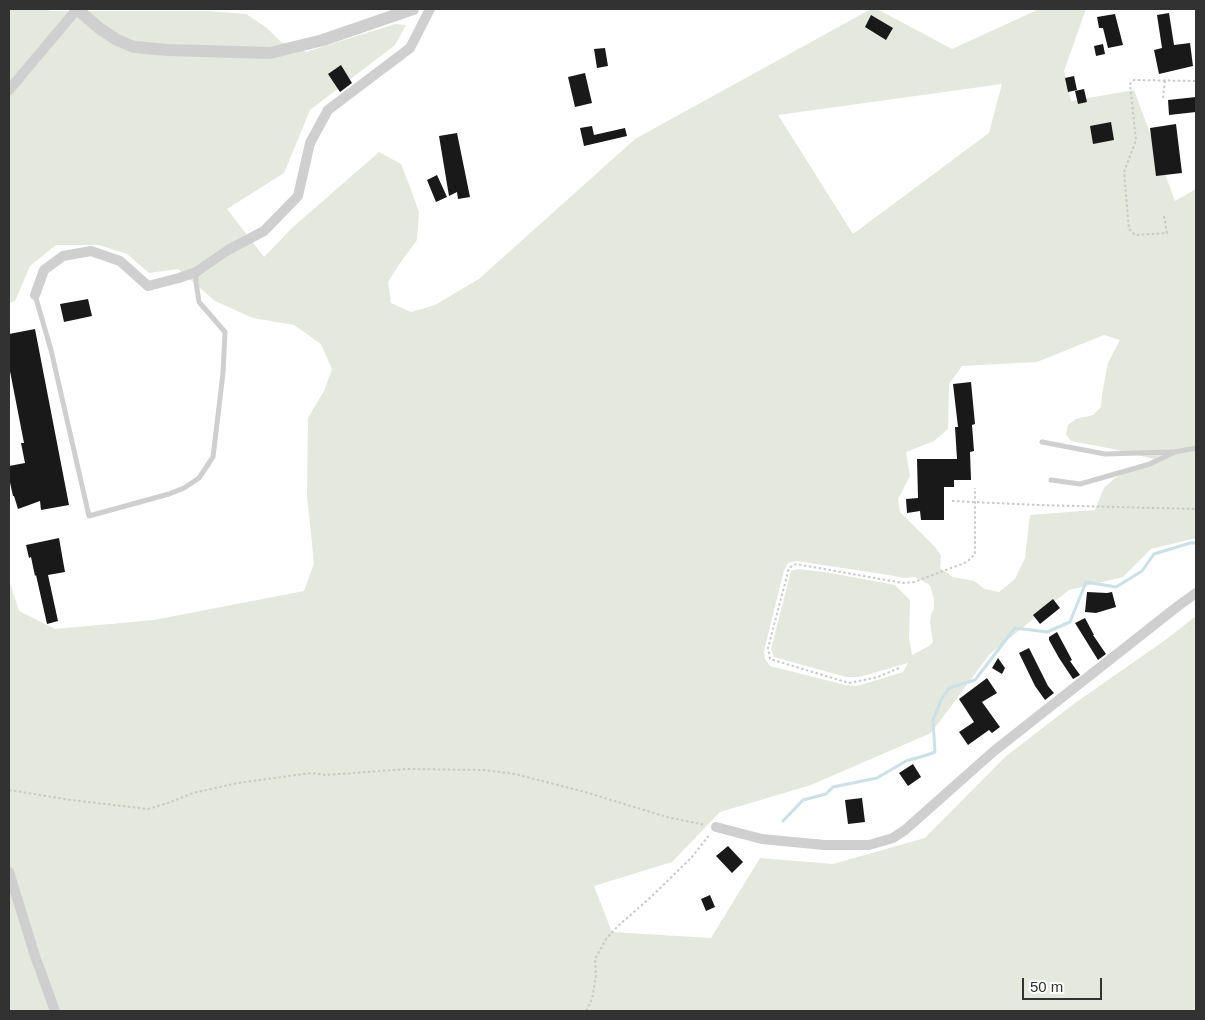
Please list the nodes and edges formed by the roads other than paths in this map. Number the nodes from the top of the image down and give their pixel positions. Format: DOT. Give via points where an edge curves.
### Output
graph roads {
  1 [pos="77,9"];
  2 [pos="413,9"];
  3 [pos="430,9"];
  4 [pos="9,90"];
  5 [pos="196,272"];
  6 [pos="35,295"];
  7 [pos="1042,442"];
  8 [pos="1196,448"];
  9 [pos="1175,452"];
  10 [pos="1051,480"];
  11 [pos="1196,594"];
  12 [pos="716,827"];
  13 [pos="9,872"];
  14 [pos="55,1011"];
  1 -- 2 [label="street" via="117,40 134,47 270,53 323,40"];
  1 -- 4 [label="street"];
  3 -- 5 [label="street" via="410,48 328,110 310,143 298,196 264,230"];
  5 -- 6 [label="street" via="148,286 120,261 91,251 63,256 44,270"];
  5 -- 6 [label="lane" via="199,302 224,332 223,373 213,457 199,478 184,488 89,516"];
  7 -- 9 [label="lane" via="1105,454"];
  8 -- 9 [label="lane"];
  9 -- 10 [label="lane" via="1150,464 1080,484"];
  11 -- 12 [label="street" via="994,751 893,838 869,845 824,845 762,839"];
  13 -- 14 [label="street"];
}
